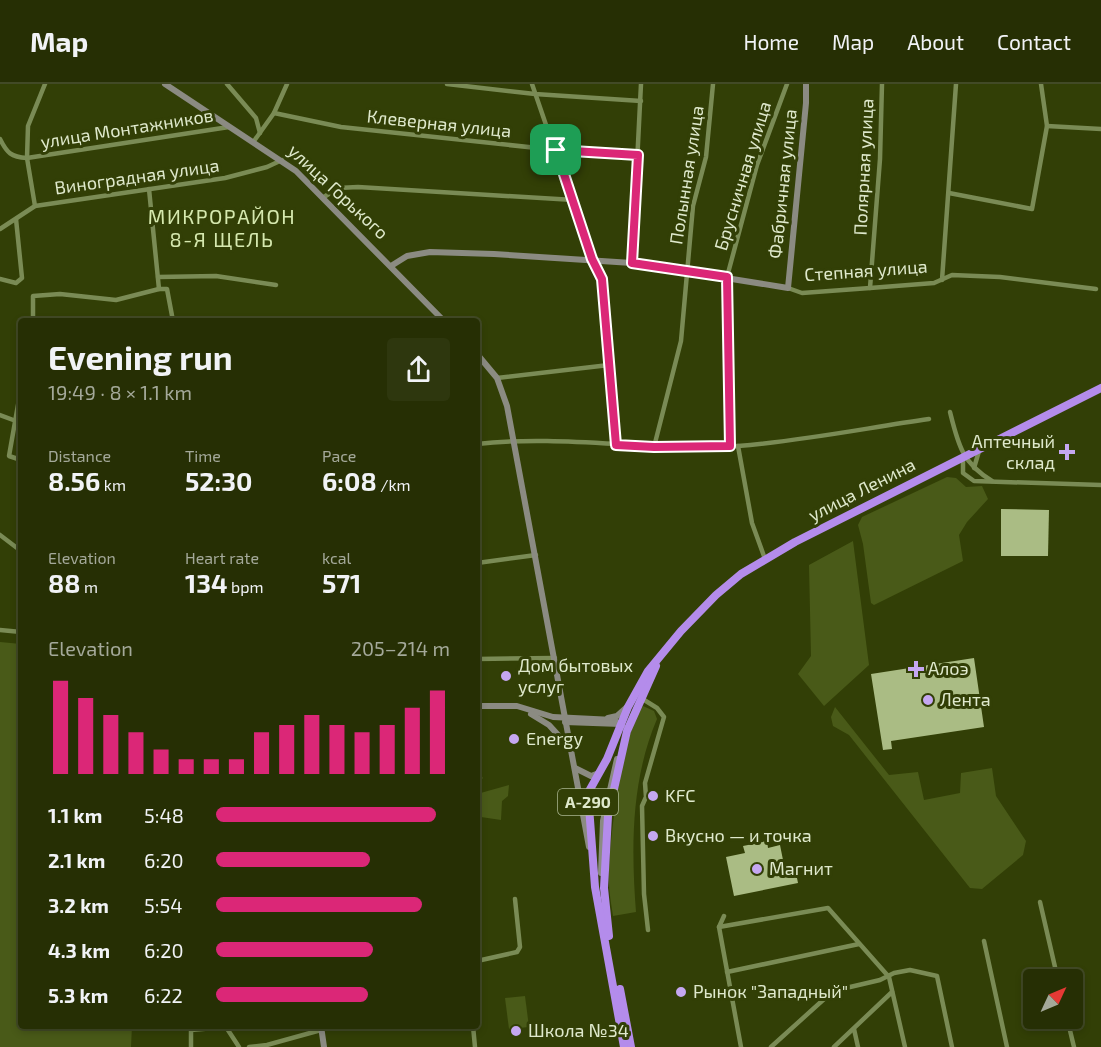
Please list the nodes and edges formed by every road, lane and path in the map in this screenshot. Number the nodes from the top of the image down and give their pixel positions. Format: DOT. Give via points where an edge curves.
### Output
graph roads {
  1 [pos="45,84"];
  2 [pos="165,84"];
  3 [pos="227,84"];
  4 [pos="287,84"];
  5 [pos="447,84"];
  6 [pos="532,84"];
  7 [pos="641,84"];
  8 [pos="713,84"];
  9 [pos="787,84"];
  10 [pos="806,84"];
  11 [pos="882,84"];
  12 [pos="956,84"];
  13 [pos="1041,84"];
  14 [pos="535,94"];
  15 [pos="640,101"];
  16 [pos="274,113"];
  17 [pos="231,126"];
  18 [pos="1047,126"];
  19 [pos="1101,129"];
  20 [pos="260,133"];
  21 [pos="0,139"];
  22 [pos="254,141"];
  23 [pos="556,150"];
  24 [pos="638,155"];
  25 [pos="27,158"];
  26 [pos="282,160"];
  27 [pos="149,189"];
  28 [pos="949,194"];
  29 [pos="324,198"];
  30 [pos="574,200"];
  31 [pos="35,206"];
  32 [pos="16,219"];
  33 [pos="0,229"];
  34 [pos="592,259"];
  35 [pos="632,263"];
  36 [pos="391,266"];
  37 [pos="687,272"];
  38 [pos="159,277"];
  39 [pos="727,277"];
  40 [pos="0,279"];
  41 [pos="942,280"];
  42 [pos="276,285"];
  43 [pos="788,288"];
  44 [pos="870,288"];
  45 [pos="159,289"];
  46 [pos="1096,289"];
  47 [pos="33,318"];
  48 [pos="172,318"];
  49 [pos="441,318"];
  50 [pos="480,358"];
  51 [pos="609,364"];
  52 [pos="497,378"];
  53 [pos="1101,390"];
  54 [pos="18,407"];
  55 [pos="950,412"];
  56 [pos="0,415"];
  57 [pos="929,419"];
  58 [pos="15,421"];
  59 [pos="514,440"];
  60 [pos="480,444"];
  61 [pos="616,445"];
  62 [pos="730,446"];
  63 [pos="738,446"];
  64 [pos="654,447"];
  65 [pos="980,448"];
  66 [pos="964,456"];
  67 [pos="18,459"];
  68 [pos="945,466"];
  69 [pos="974,468"];
  70 [pos="963,473"];
  71 [pos="995,483"];
  72 [pos="1101,485"];
  73 [pos="0,535"];
  74 [pos="18,548"];
  75 [pos="536,555"];
  76 [pos="765,559"];
  77 [pos="480,563"];
  78 [pos="0,630"];
  79 [pos="18,632"];
  80 [pos="661,655"];
  81 [pos="555,658"];
  82 [pos="480,659"];
  83 [pos="641,698"];
  84 [pos="480,706"];
  85 [pos="628,707"];
  86 [pos="523,709"];
  87 [pos="605,719"];
  88 [pos="566,720"];
  89 [pos="631,723"];
  90 [pos="621,724"];
  91 [pos="572,750"];
  92 [pos="575,768"];
  93 [pos="599,773"];
  94 [pos="595,887"];
  95 [pos="515,899"];
  96 [pos="1040,902"];
  97 [pos="724,916"];
  98 [pos="719,927"];
  99 [pos="648,930"];
  100 [pos="984,941"];
  101 [pos="859,944"];
  102 [pos="612,948"];
  103 [pos="480,960"];
  104 [pos="1055,969"];
  105 [pos="727,972"];
  106 [pos="889,977"];
  107 [pos="892,992"];
  108 [pos="202,1029"];
  109 [pos="226,1029"];
  110 [pos="317,1029"];
  111 [pos="321,1029"];
  112 [pos="473,1029"];
  113 [pos="854,1029"];
  114 [pos="1070,1029"];
  115 [pos="191,1030"];
  116 [pos="191,1047"];
  117 [pos="239,1047"];
  118 [pos="249,1047"];
  119 [pos="324,1047"];
  120 [pos="474,1047"];
  121 [pos="624,1047"];
  122 [pos="631,1047"];
  123 [pos="741,1047"];
  124 [pos="771,1047"];
  125 [pos="834,1047"];
  126 [pos="858,1047"];
  127 [pos="905,1047"];
  128 [pos="952,1047"];
  129 [pos="1007,1047"];
  130 [pos="1074,1047"];
  1 -- 25 [label="street" via="28,126"];
  2 -- 17 [label="main road, улица Горького"];
  3 -- 20 [label="street" via="256,118"];
  4 -- 16 [label="street"];
  5 -- 14 [label="street"];
  6 -- 14 [label="street"];
  7 -- 15 [label="street"];
  8 -- 37 [label="street, Полынная улица" via="706,157 693,206"];
  9 -- 39 [label="street, Брусничная улица" via="757,165"];
  10 -- 43 [label="main road, Фабричная улица"];
  11 -- 44 [label="street, Полярная улица"];
  12 -- 28 [label="street"];
  13 -- 18 [label="street"];
  14 -- 15 [label="street"];
  14 -- 23 [label="street"];
  15 -- 24 [label="street"];
  16 -- 20 [label="street"];
  16 -- 23 [label="street, Клеверная улица" via="341,127"];
  17 -- 22 [label="main road, улица Горького"];
  17 -- 25 [label="street, улица Монтажников"];
  18 -- 19 [label="street"];
  18 -- 28 [label="street" via="1032,208"];
  20 -- 22 [label="street"];
  21 -- 25 [label="street" via="12,157"];
  22 -- 26 [label="main road, улица Горького"];
  23 -- 24 [label="street, Клеверная улица"];
  23 -- 30 [label="street"];
  24 -- 35 [label="street"];
  25 -- 31 [label="street"];
  26 -- 27 [label="street, Виноградная улица" via="225,178"];
  26 -- 29 [label="main road, улица Горького"];
  27 -- 31 [label="street, Виноградная улица"];
  27 -- 38 [label="street"];
  28 -- 41 [label="street"];
  29 -- 30 [label="street" via="338,188 358,187"];
  29 -- 36 [label="main road, улица Горького"];
  30 -- 34 [label="street"];
  31 -- 32 [label="street, Виноградная улица"];
  32 -- 33 [label="street, Виноградная улица"];
  32 -- 40 [label="street" via="21,281"];
  34 -- 35 [label="main road, Степная улица"];
  34 -- 36 [label="main road, Степная улица" via="430,252 407,256"];
  34 -- 51 [label="street" via="602,279"];
  35 -- 37 [label="main road, Степная улица"];
  36 -- 49 [label="main road, улица Горького"];
  37 -- 39 [label="main road, Степная улица"];
  37 -- 64 [label="street, Полынная улица" via="681,341"];
  38 -- 42 [label="street" via="216,276"];
  38 -- 45 [label="street"];
  39 -- 43 [label="main road, Степная улица"];
  39 -- 62 [label="street, Брусничная улица"];
  41 -- 44 [label="street, Степная улица"];
  41 -- 46 [label="street, Степная улица" via="952,275 1000,277"];
  43 -- 44 [label="street, Степная улица" via="802,293"];
  45 -- 47 [label="street" via="116,300 60,294 33,296"];
  45 -- 48 [label="street" via="167,289"];
  50 -- 52 [label="main road"];
  51 -- 52 [label="street"];
  51 -- 61 [label="street"];
  52 -- 59 [label="main road"];
  53 -- 65 [label="highway, улица Ленина / А-290"];
  54 -- 58 [label="street"];
  55 -- 66 [label="street"];
  56 -- 58 [label="street"];
  57 -- 63 [label="street"];
  58 -- 67 [label="street" via="9,456"];
  59 -- 60 [label="street"];
  59 -- 61 [label="street"];
  59 -- 75 [label="main road"];
  61 -- 64 [label="street"];
  62 -- 63 [label="street"];
  62 -- 64 [label="street"];
  63 -- 76 [label="street" via="752,523"];
  65 -- 66 [label="highway, улица Ленина / А-290"];
  65 -- 69 [label="street"];
  66 -- 68 [label="highway, улица Ленина / А-290"];
  66 -- 69 [label="street"];
  66 -- 70 [label="street"];
  68 -- 70 [label="street"];
  68 -- 76 [label="highway, улица Ленина / А-290"];
  69 -- 71 [label="street"];
  70 -- 71 [label="street" via="974,481"];
  71 -- 72 [label="street"];
  73 -- 74 [label="street"];
  75 -- 77 [label="street"];
  75 -- 81 [label="main road"];
  76 -- 80 [label="highway, улица Ленина / А-290" via="716,595"];
  78 -- 79 [label="street"];
  80 -- 83 [label="highway, А-290"];
  80 -- 85 [label="highway, А-290"];
  81 -- 82 [label="street"];
  81 -- 88 [label="main road"];
  83 -- 89 [label="highway, А-290"];
  83 -- 99 [label="street" via="664,717 645,780 642,806"];
  84 -- 86 [label="main road"];
  85 -- 87 [label="main road"];
  85 -- 90 [label="highway, А-290"];
  86 -- 88 [label="main road"];
  86 -- 91 [label="main road" via="549,724"];
  87 -- 88 [label="main road"];
  87 -- 90 [label="main road"];
  88 -- 90 [label="main road"];
  88 -- 91 [label="main road"];
  89 -- 90 [label="main road"];
  89 -- 102 [label="highway, А-290" via="608,816 604,888"];
  90 -- 93 [label="highway, А-290"];
  90 -- 102 [label="main road" via="624,735 603,821 601,858 607,943"];
  91 -- 92 [label="main road"];
  92 -- 93 [label="main road" via="591,776"];
  92 -- 94 [label="main road"];
  93 -- 94 [label="highway, А-290" via="588,793"];
  94 -- 121 [label="highway"];
  95 -- 103 [label="street" via="517,952"];
  96 -- 104 [label="street"];
  97 -- 98 [label="street"];
  98 -- 101 [label="street" via="828,908"];
  98 -- 105 [label="street"];
  100 -- 129 [label="street"];
  101 -- 105 [label="street"];
  101 -- 106 [label="street"];
  102 -- 122 [label="highway"];
  105 -- 123 [label="street"];
  106 -- 107 [label="street"];
  106 -- 124 [label="street" via="833,991"];
  106 -- 128 [label="street" via="910,970 937,976"];
  107 -- 113 [label="street"];
  107 -- 127 [label="street"];
  108 -- 115 [label="street"];
  109 -- 117 [label="street"];
  110 -- 118 [label="street"];
  111 -- 119 [label="main road"];
  112 -- 120 [label="street"];
  113 -- 125 [label="street"];
  113 -- 126 [label="street"];
  114 -- 130 [label="street"];
  115 -- 116 [label="street"];
}
